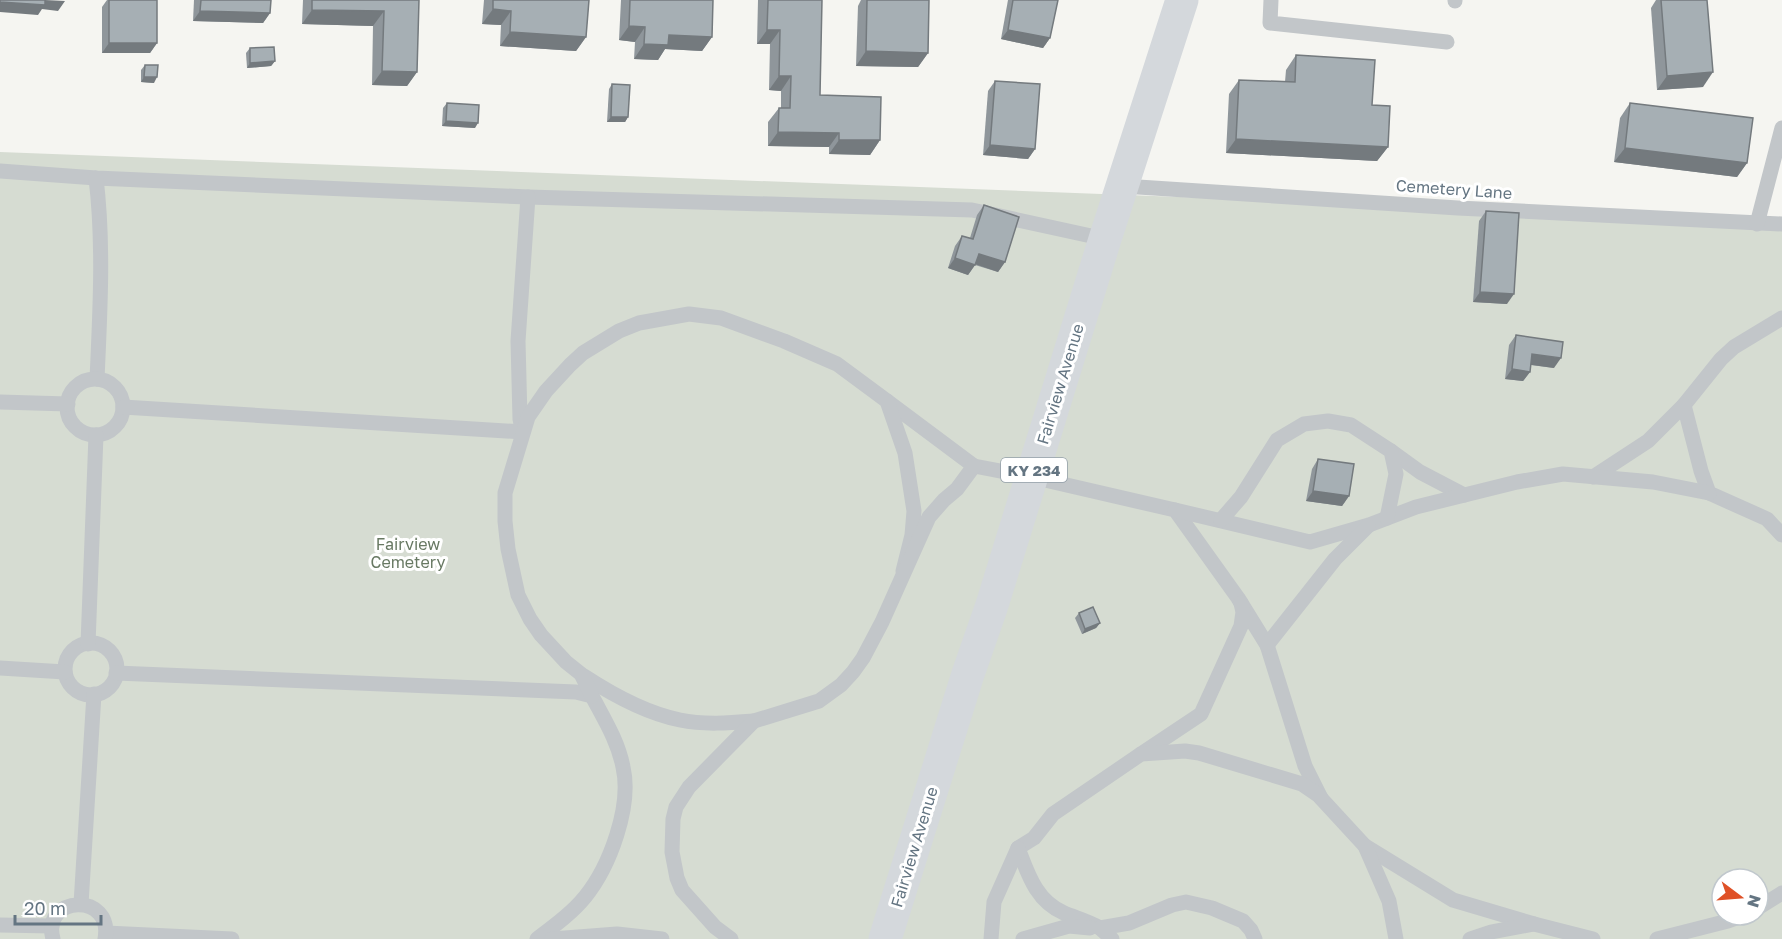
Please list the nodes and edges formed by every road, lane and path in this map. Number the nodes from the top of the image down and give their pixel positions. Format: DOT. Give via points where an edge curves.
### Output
graph roads {
  1 [pos="1182,0"];
  2 [pos="1271,0"];
  3 [pos="1447,42"];
  4 [pos="1782,128"];
  5 [pos="0,171"];
  6 [pos="96,178"];
  7 [pos="1123,186"];
  8 [pos="528,197"];
  9 [pos="1757,224"];
  10 [pos="1782,224"];
  11 [pos="1105,239"];
  12 [pos="1782,318"];
  13 [pos="97,379"];
  14 [pos="887,400"];
  15 [pos="0,402"];
  16 [pos="68,404"];
  17 [pos="1684,405"];
  18 [pos="123,407"];
  19 [pos="523,432"];
  20 [pos="96,435"];
  21 [pos="1390,451"];
  22 [pos="974,466"];
  23 [pos="1032,477"];
  24 [pos="1593,477"];
  25 [pos="1709,494"];
  26 [pos="1464,495"];
  27 [pos="1175,510"];
  28 [pos="1387,518"];
  29 [pos="1767,519"];
  30 [pos="1221,520"];
  31 [pos="1369,525"];
  32 [pos="1782,526"];
  33 [pos="1782,535"];
  34 [pos="903,571"];
  35 [pos="1238,598"];
  36 [pos="88,644"];
  37 [pos="1268,645"];
  38 [pos="0,668"];
  39 [pos="65,672"];
  40 [pos="116,673"];
  41 [pos="581,674"];
  42 [pos="94,694"];
  43 [pos="592,696"];
  44 [pos="753,721"];
  45 [pos="1141,754"];
  46 [pos="1321,798"];
  47 [pos="1365,846"];
  48 [pos="1018,848"];
  49 [pos="81,904"];
  50 [pos="1534,924"];
  51 [pos="0,925"];
  52 [pos="1710,926"];
  53 [pos="1100,928"];
  54 [pos="52,933"];
  55 [pos="105,936"];
  56 [pos="232,939"];
  57 [pos="537,939"];
  58 [pos="552,939"];
  59 [pos="662,939"];
  60 [pos="731,939"];
  61 [pos="885,939"];
  62 [pos="991,939"];
  63 [pos="1023,939"];
  64 [pos="1112,939"];
  65 [pos="1255,939"];
  66 [pos="1396,939"];
  67 [pos="1470,939"];
  68 [pos="1593,939"];
  69 [pos="1656,939"];
  1 -- 7 [label="main road, Fairview Avenue / KY 234"];
  2 -- 3 [label="lane" via="1270,22"];
  4 -- 9 [label="lane"];
  5 -- 6 [label="lane"];
  6 -- 8 [label="lane"];
  6 -- 13 [label="lane" via="101,288"];
  7 -- 9 [label="lane, Cemetery Lane"];
  7 -- 11 [label="main road, Fairview Avenue / KY 234"];
  8 -- 11 [label="lane" via="972,210"];
  8 -- 19 [label="lane" via="518,340"];
  9 -- 10 [label="lane, Cemetery Lane"];
  11 -- 23 [label="main road, Fairview Avenue / KY 234"];
  12 -- 17 [label="lane" via="1734,347"];
  13 -- 16 [label="lane" via="78,386"];
  13 -- 18 [label="lane" via="114,386"];
  14 -- 19 [label="lane" via="837,364 721,318 689,314 639,323 583,353 546,391"];
  14 -- 22 [label="lane"];
  14 -- 34 [label="lane" via="905,453 914,511"];
  15 -- 16 [label="lane"];
  16 -- 20 [label="lane" via="75,426"];
  17 -- 24 [label="lane" via="1648,441"];
  17 -- 25 [label="lane"];
  18 -- 19 [label="lane"];
  18 -- 20 [label="lane" via="115,427"];
  19 -- 41 [label="lane" via="505,493 514,581 523,608 541,635"];
  20 -- 36 [label="lane"];
  21 -- 26 [label="lane"];
  21 -- 28 [label="lane" via="1396,474"];
  21 -- 30 [label="lane" via="1351,425 1328,421 1304,424 1277,440 1241,497"];
  22 -- 23 [label="lane"];
  22 -- 34 [label="lane" via="932,512"];
  23 -- 27 [label="lane"];
  23 -- 61 [label="main road, Fairview Avenue / KY 234"];
  24 -- 25 [label="lane" via="1653,482"];
  24 -- 26 [label="lane" via="1563,474"];
  25 -- 29 [label="lane"];
  26 -- 28 [label="lane"];
  27 -- 30 [label="lane"];
  27 -- 35 [label="lane"];
  28 -- 31 [label="lane"];
  29 -- 32 [label="lane"];
  29 -- 33 [label="lane"];
  30 -- 31 [label="lane" via="1310,542"];
  31 -- 37 [label="lane" via="1335,559"];
  34 -- 44 [label="lane" via="863,658 841,685 819,701"];
  35 -- 37 [label="lane"];
  35 -- 45 [label="lane" via="1242,607 1241,626 1201,714"];
  36 -- 39 [label="lane" via="71,653"];
  36 -- 40 [label="lane" via="98,644 111,653"];
  37 -- 46 [label="lane" via="1305,766"];
  38 -- 39 [label="lane"];
  39 -- 42 [label="lane" via="77,691"];
  40 -- 42 [label="lane" via="108,687"];
  40 -- 43 [label="lane" via="576,692"];
  41 -- 43 [label="lane"];
  41 -- 44 [label="lane" via="626,701 680,720"];
  42 -- 49 [label="lane"];
  43 -- 57 [label="lane" via="618,746 624,769 622,818 600,874 587,895"];
  44 -- 60 [label="lane" via="689,787 673,819 672,852 682,890"];
  45 -- 46 [label="lane" via="1199,753 1302,784"];
  45 -- 48 [label="lane" via="1053,814 1034,838"];
  46 -- 47 [label="lane"];
  47 -- 50 [label="lane" via="1453,900"];
  47 -- 66 [label="lane" via="1389,901"];
  48 -- 53 [label="lane" via="1040,896 1056,909"];
  48 -- 62 [label="lane" via="994,902"];
  49 -- 54 [label="lane" via="60,912"];
  49 -- 55 [label="lane" via="99,914"];
  50 -- 67 [label="lane"];
  50 -- 68 [label="lane"];
  51 -- 54 [label="lane"];
  52 -- 69 [label="lane"];
  53 -- 63 [label="lane" via="1070,926"];
  53 -- 64 [label="lane"];
  53 -- 65 [label="lane" via="1129,923 1186,902 1243,921"];
  55 -- 56 [label="lane"];
  58 -- 59 [label="lane" via="616,934"];
}
